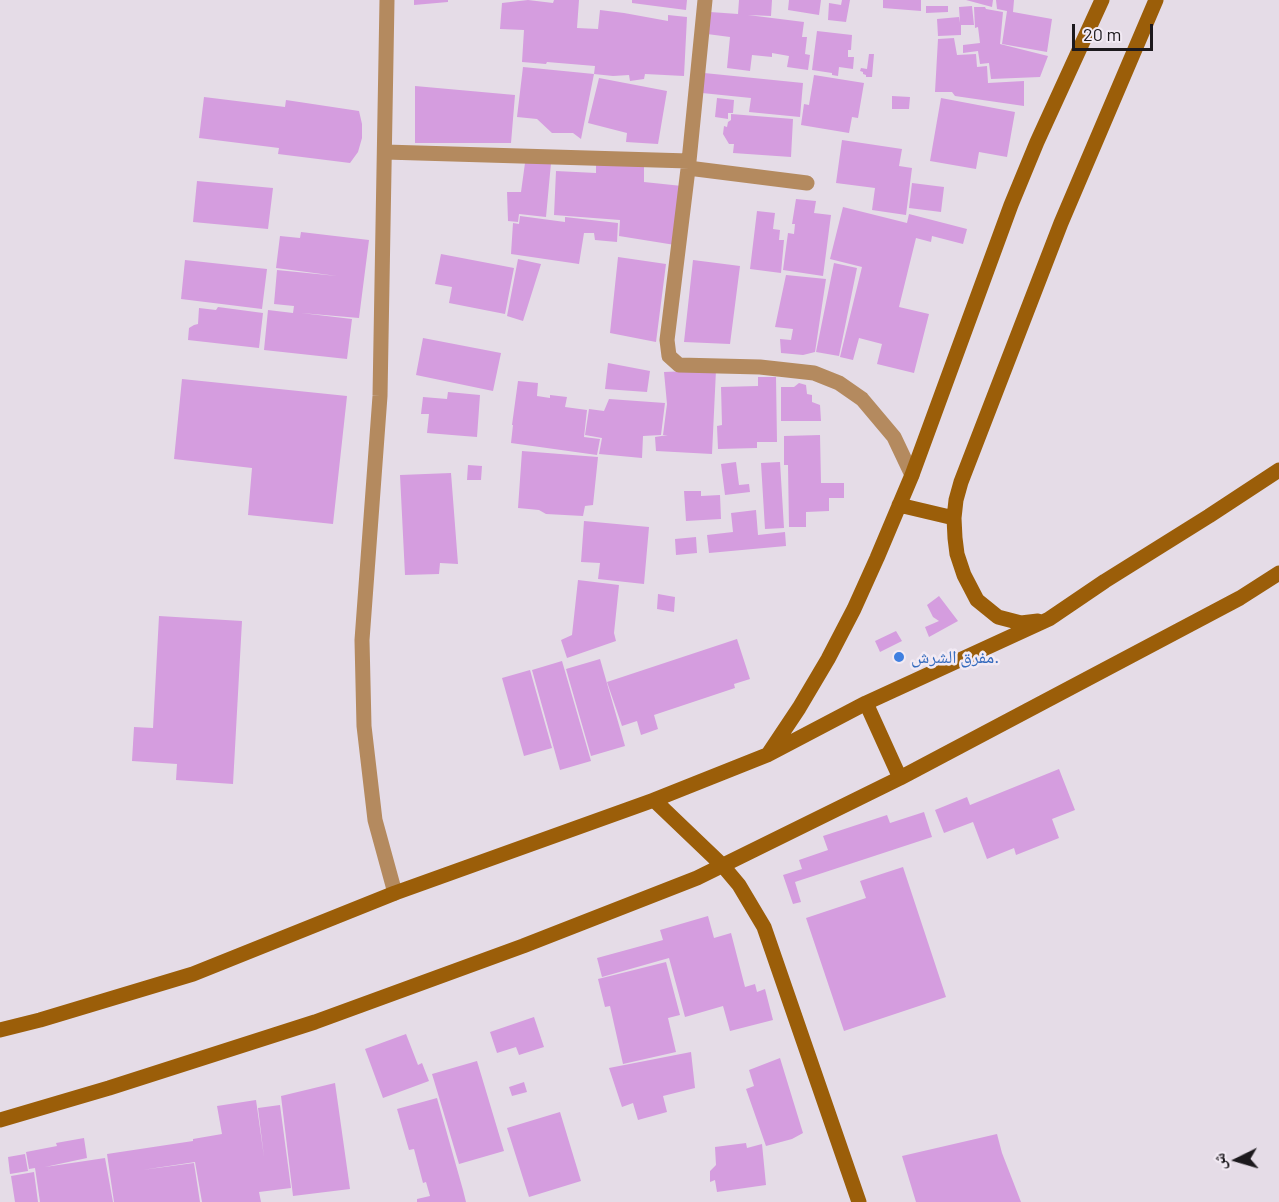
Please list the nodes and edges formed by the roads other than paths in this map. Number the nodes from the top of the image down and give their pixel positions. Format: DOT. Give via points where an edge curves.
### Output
graph roads {
  1 [pos="387,0"];
  2 [pos="705,0"];
  3 [pos="1101,0"];
  4 [pos="1156,0"];
  5 [pos="385,152"];
  6 [pos="688,164"];
  7 [pos="807,183"];
  8 [pos="1279,470"];
  9 [pos="912,475"];
  10 [pos="899,505"];
  11 [pos="954,518"];
  12 [pos="1279,573"];
  13 [pos="1049,619"];
  14 [pos="866,702"];
  15 [pos="767,755"];
  16 [pos="900,778"];
  17 [pos="654,800"];
  18 [pos="723,866"];
  19 [pos="395,893"];
  20 [pos="0,1030"];
  21 [pos="0,1120"];
  22 [pos="859,1202"];
  1 -- 5 [label="street"];
  2 -- 6 [label="street"];
  3 -- 9 [label="main road" via="1011,205"];
  4 -- 11 [label="main road" via="1036,286 961,482"];
  5 -- 6 [label="street"];
  5 -- 19 [label="street" via="380,396 362,640 364,726 375,820"];
  6 -- 7 [label="street"];
  6 -- 9 [label="street" via="667,340 669,356 679,365 814,373 839,383 862,399 894,437"];
  8 -- 13 [label="main road"];
  9 -- 10 [label="main road"];
  10 -- 11 [label="main road"];
  10 -- 15 [label="main road" via="828,659"];
  11 -- 13 [label="main road" via="957,554 978,600 998,616 1021,623"];
  12 -- 16 [label="main road" via="1240,598"];
  13 -- 14 [label="main road"];
  14 -- 15 [label="main road"];
  14 -- 16 [label="main road"];
  15 -- 17 [label="main road"];
  16 -- 18 [label="main road"];
  17 -- 18 [label="main road"];
  17 -- 19 [label="main road"];
  18 -- 21 [label="main road" via="524,946 315,1022"];
  18 -- 22 [label="main road" via="764,927"];
  19 -- 20 [label="main road" via="193,974"];
}
